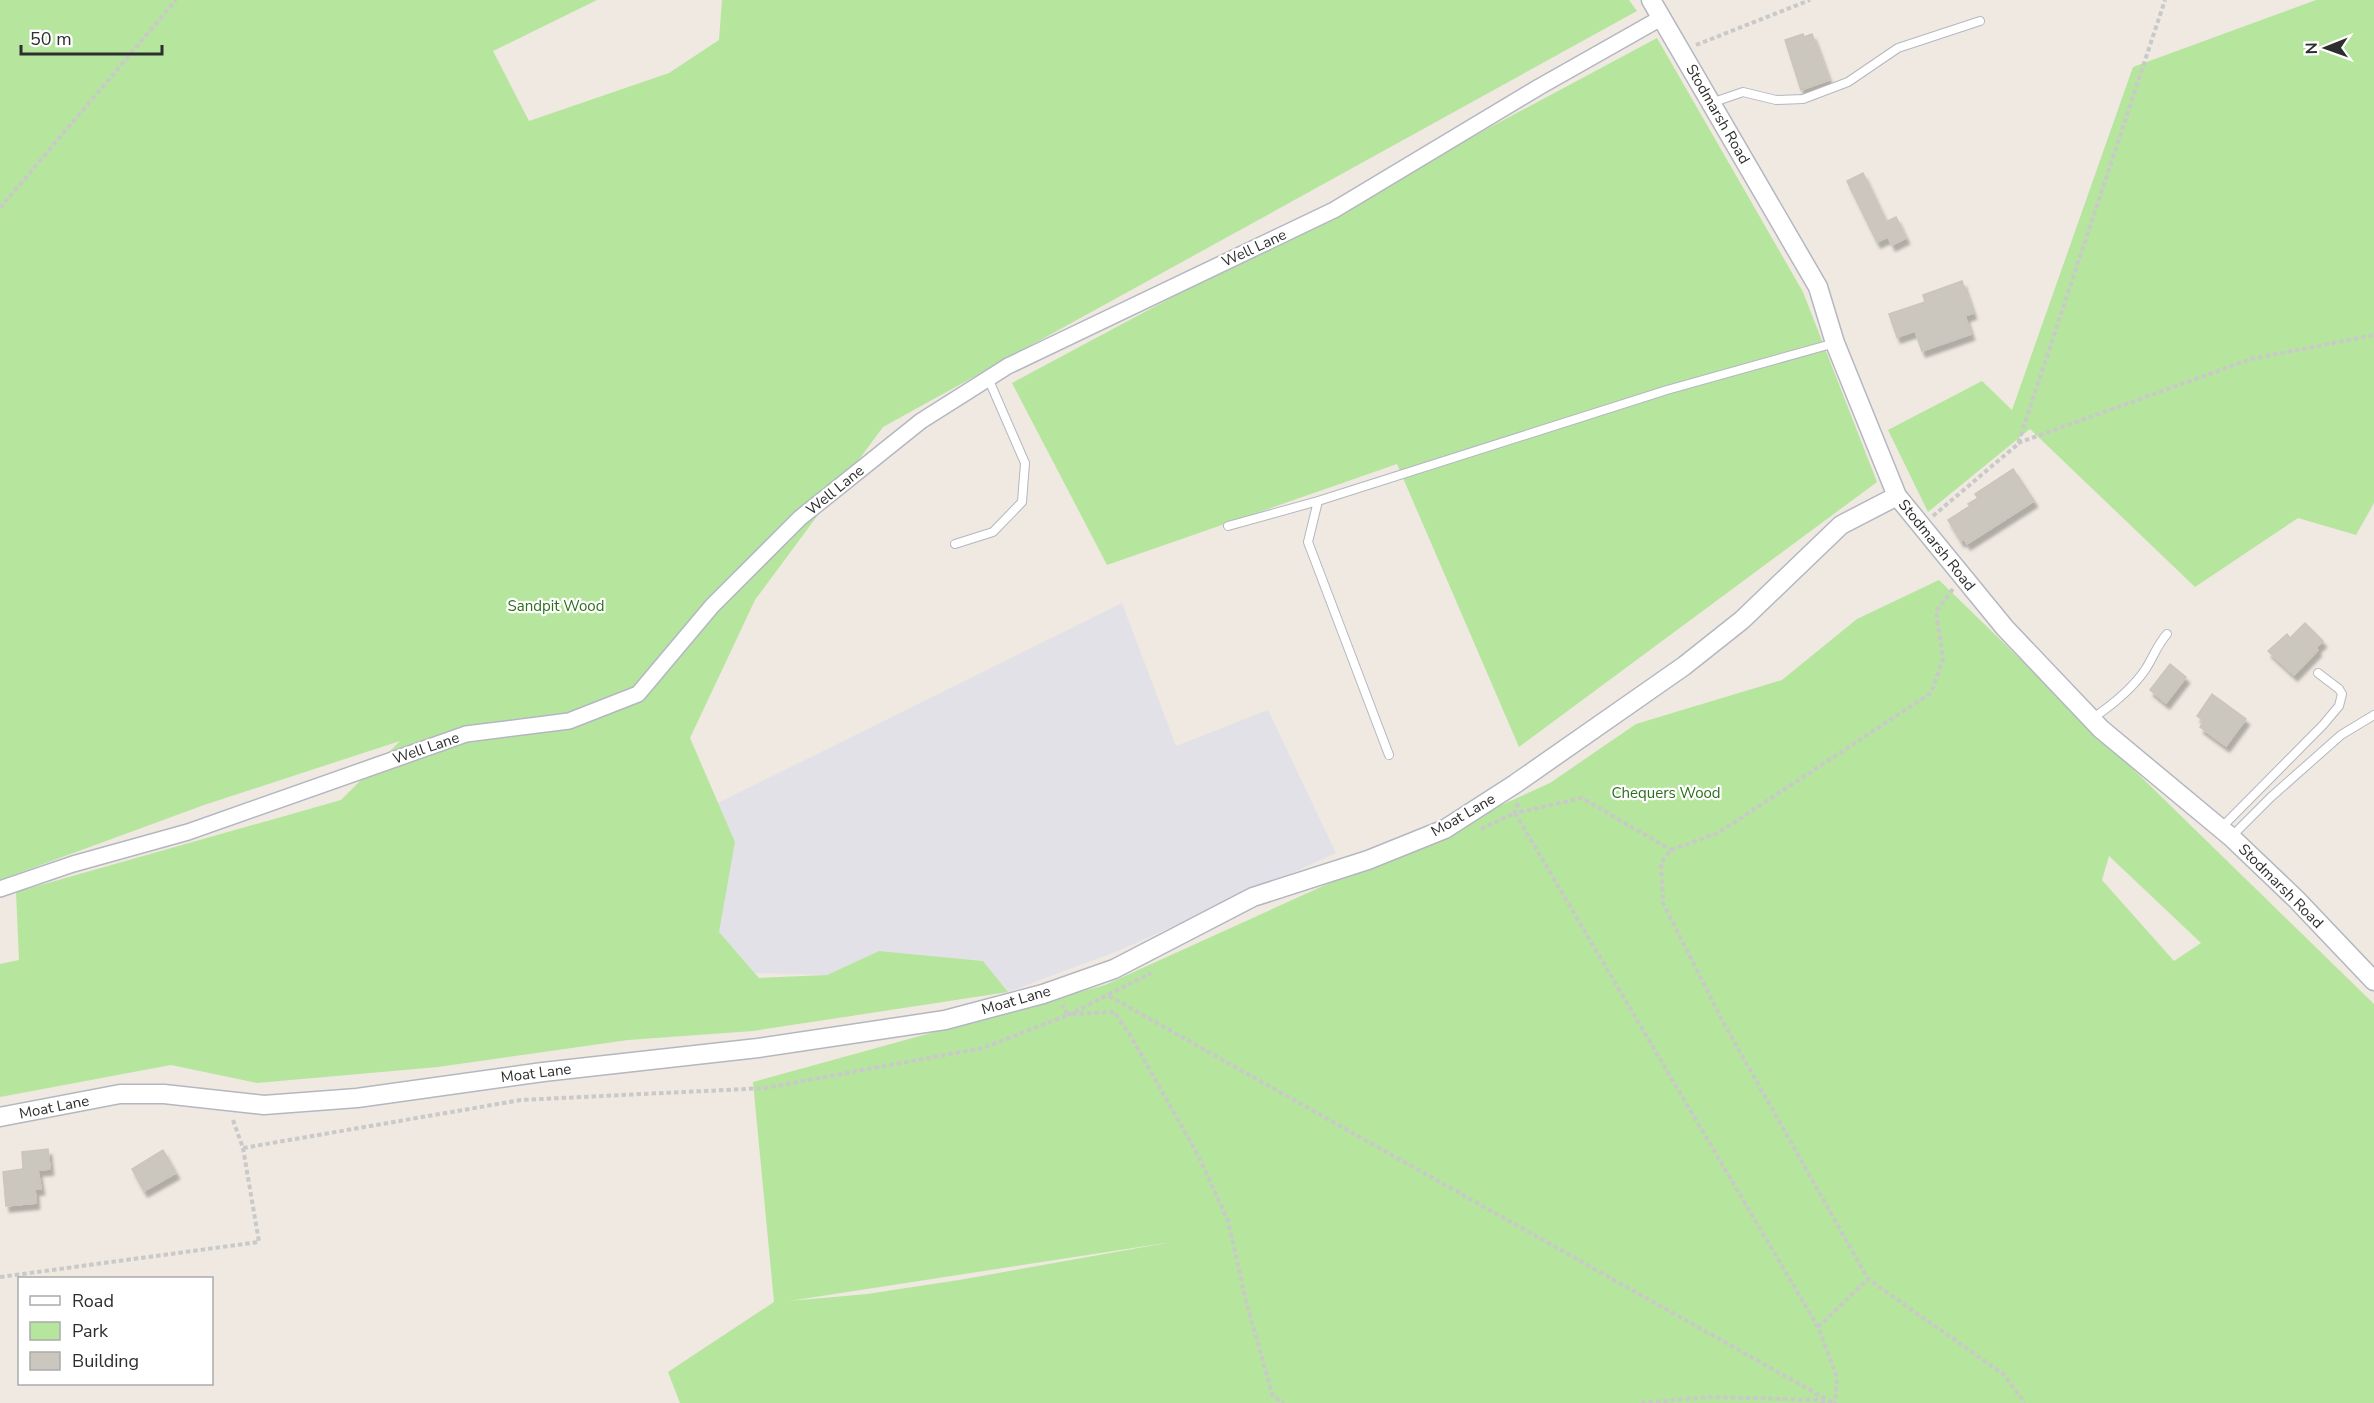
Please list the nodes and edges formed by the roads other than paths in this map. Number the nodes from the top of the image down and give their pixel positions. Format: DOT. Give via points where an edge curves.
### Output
graph roads {
  1 [pos="1651,0"];
  2 [pos="1661,18"];
  3 [pos="1980,21"];
  4 [pos="1712,103"];
  5 [pos="1835,343"];
  6 [pos="988,378"];
  7 [pos="1896,496"];
  8 [pos="1318,501"];
  9 [pos="1228,526"];
  10 [pos="955,544"];
  11 [pos="2167,634"];
  12 [pos="2318,673"];
  13 [pos="2374,715"];
  14 [pos="2092,719"];
  15 [pos="1389,756"];
  16 [pos="2226,832"];
  17 [pos="0,890"];
  18 [pos="2374,981"];
  19 [pos="0,1117"];
  1 -- 2 [label="street, Stodmarsh Road"];
  2 -- 4 [label="street, Stodmarsh Road"];
  2 -- 6 [label="street, Well Lane" via="1334,210"];
  3 -- 4 [label="lane" via="1898,48 1848,82 1803,99 1776,100 1743,92"];
  4 -- 5 [label="street, Stodmarsh Road" via="1818,287"];
  5 -- 7 [label="street, Stodmarsh Road"];
  5 -- 8 [label="lane" via="1667,390"];
  6 -- 10 [label="lane" via="1025,463 1022,502 993,532"];
  6 -- 17 [label="street, Well Lane" via="921,421 800,518 712,606 638,694 569,721 466,734 188,832 74,864"];
  7 -- 14 [label="street, Stodmarsh Road" via="2005,628"];
  7 -- 19 [label="street, Moat Lane" via="1841,525 1742,620 1684,666 1444,829 1368,860 1253,897 1114,969 1043,994 945,1020 758,1048 357,1098 264,1105 164,1094 120,1095"];
  8 -- 9 [label="lane"];
  8 -- 15 [label="lane" via="1308,542"];
  11 -- 14 [label="lane" via="2137,680"];
  12 -- 16 [label="lane" via="2342,694 2339,706"];
  13 -- 16 [label="lane" via="2341,735"];
  14 -- 16 [label="street, Stodmarsh Road"];
  16 -- 18 [label="street, Stodmarsh Road"];
}
